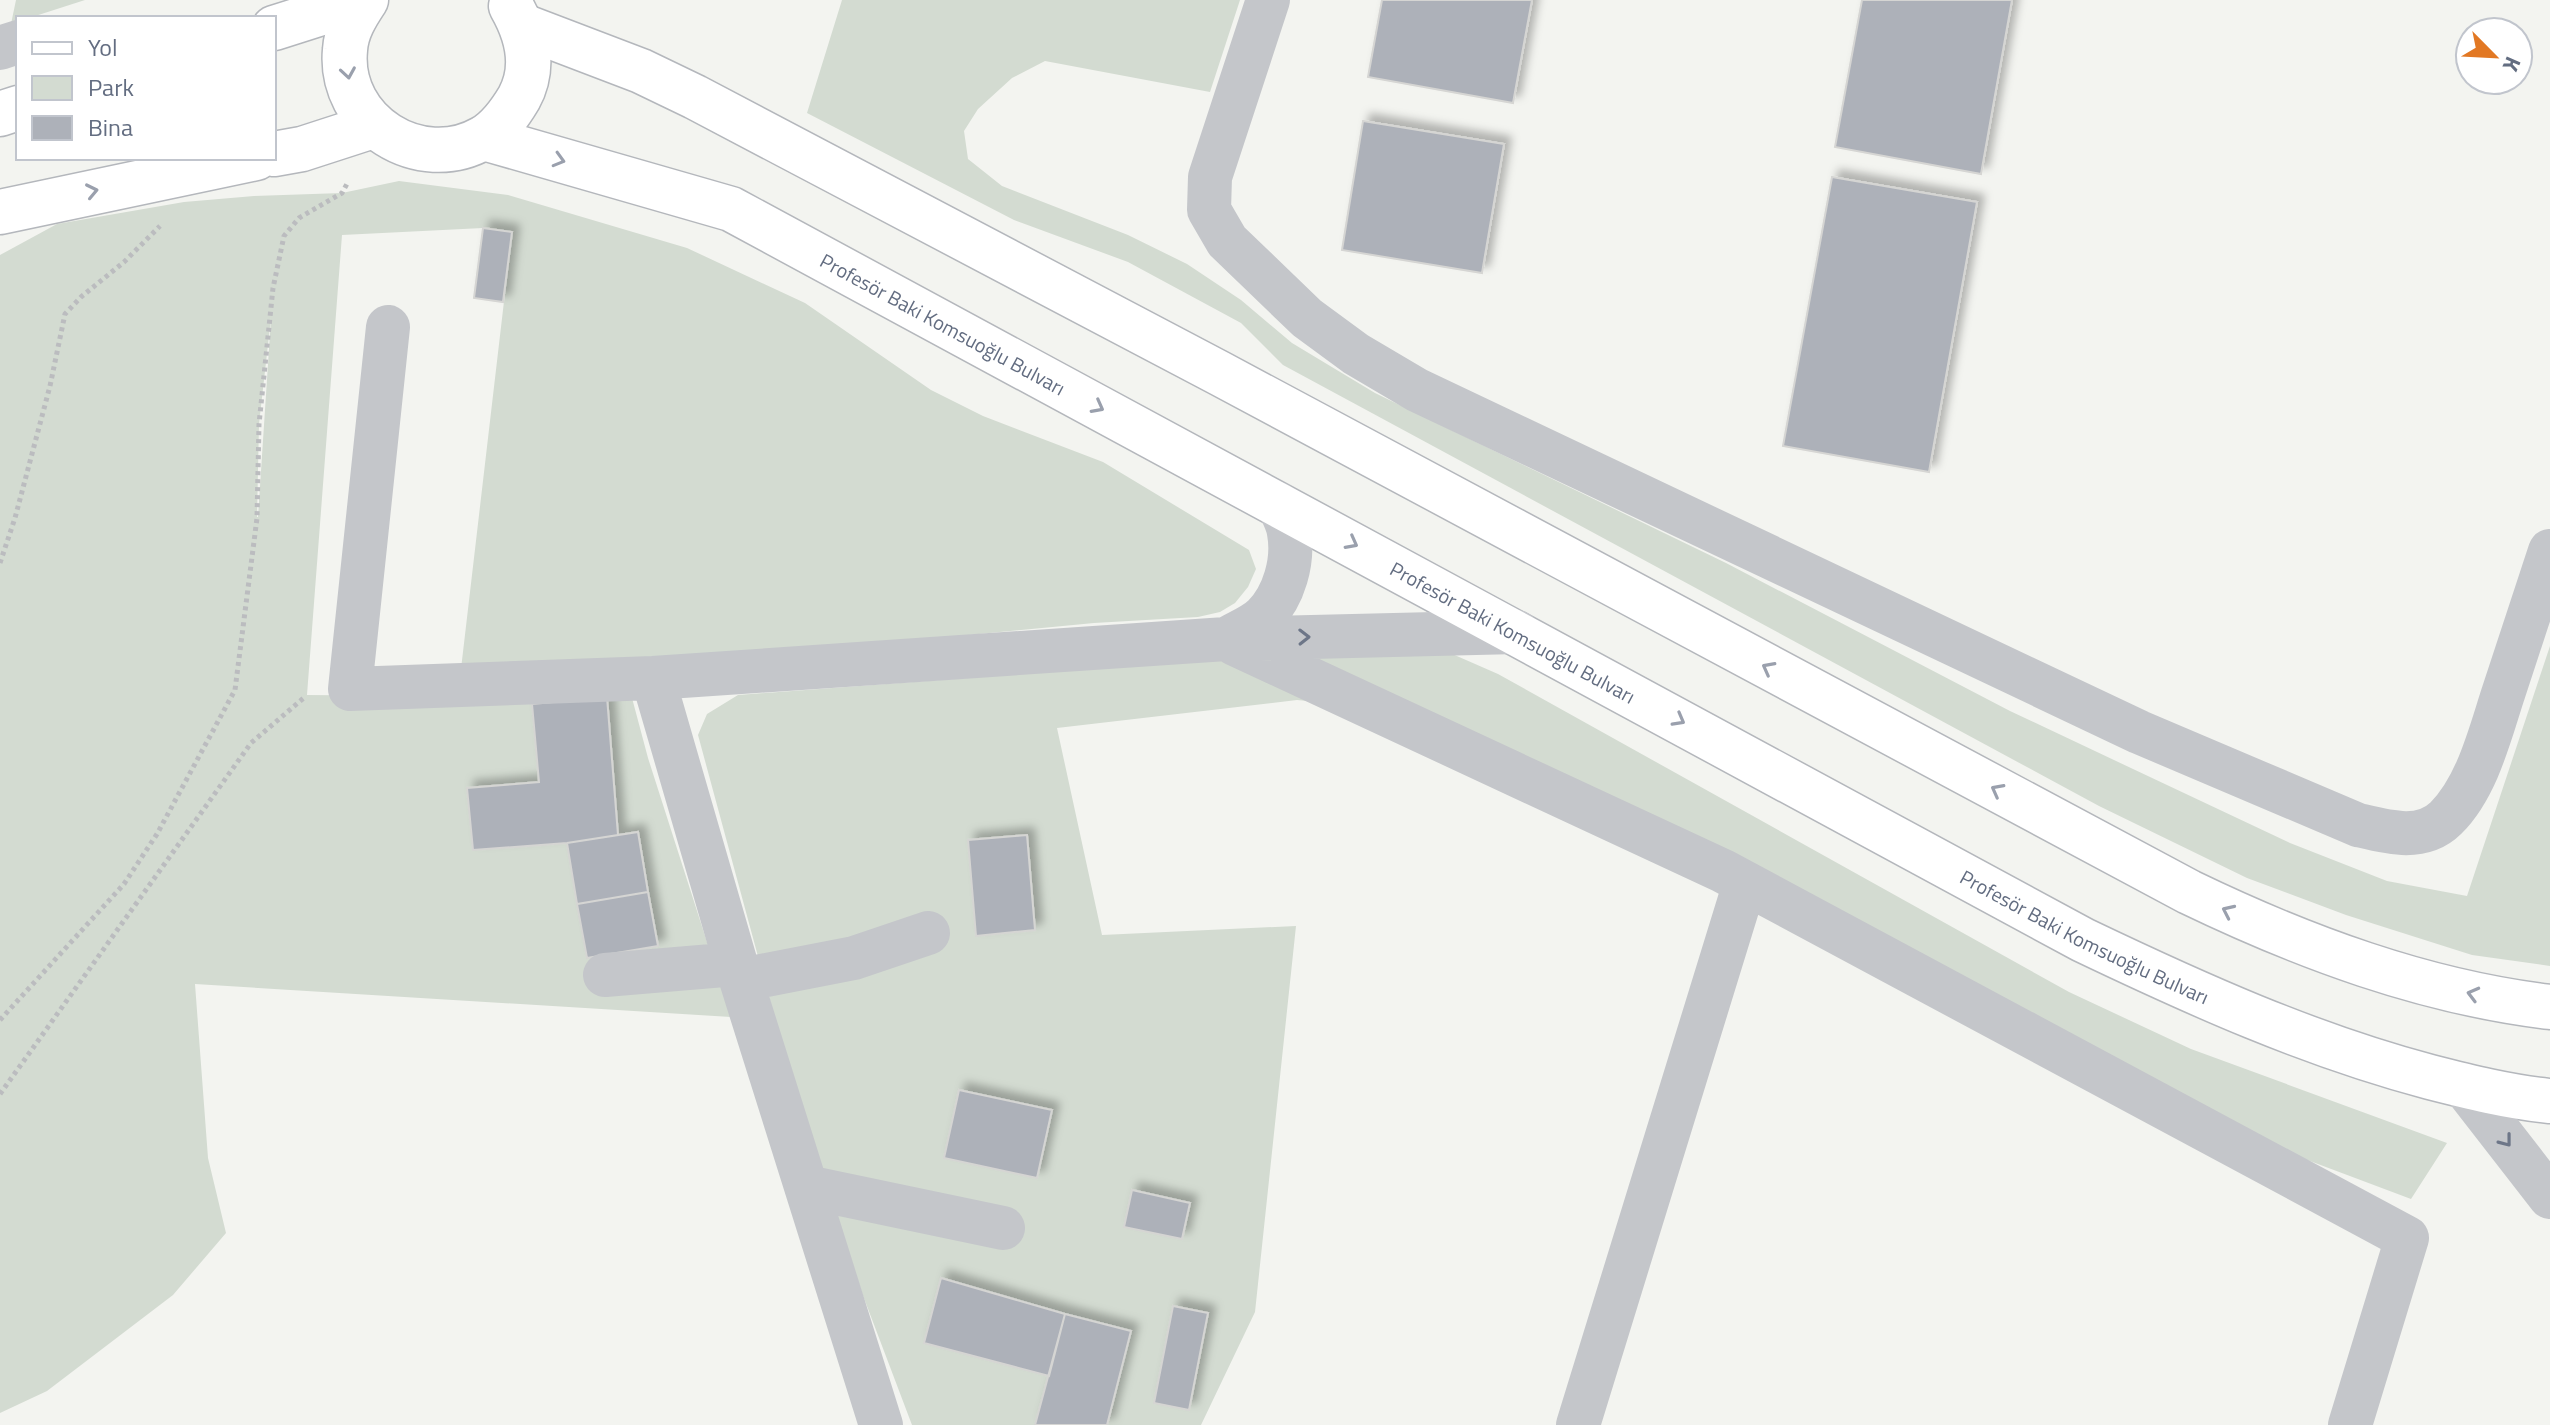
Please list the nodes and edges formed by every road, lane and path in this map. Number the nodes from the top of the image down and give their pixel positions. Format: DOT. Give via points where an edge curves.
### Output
graph roads {
  1 [pos="364,0"];
  2 [pos="1268,0"];
  3 [pos="515,13"];
  4 [pos="276,27"];
  5 [pos="373,126"];
  6 [pos="484,138"];
  7 [pos="276,154"];
  8 [pos="246,160"];
  9 [pos="8,210"];
  10 [pos="164,222"];
  11 [pos="388,327"];
  12 [pos="1278,504"];
  13 [pos="2550,551"];
  14 [pos="0,563"];
  15 [pos="1517,632"];
  16 [pos="1226,639"];
  17 [pos="653,678"];
  18 [pos="350,689"];
  19 [pos="1745,883"];
  20 [pos="928,933"];
  21 [pos="739,972"];
  22 [pos="605,975"];
  23 [pos="2550,1007"];
  24 [pos="0,1020"];
  25 [pos="2463,1085"];
  26 [pos="0,1094"];
  27 [pos="2550,1101"];
  28 [pos="807,1187"];
  29 [pos="2550,1197"];
  30 [pos="1003,1228"];
  31 [pos="881,1425"];
  32 [pos="1578,1425"];
  33 [pos="2350,1425"];
  1 -- 4 [label="main road"];
  1 -- 5 [label="main road, one-way" via="345,50 347,78"];
  2 -- 13 [label="street" via="1210,177 1209,210 1227,241 1307,318 1417,390 2139,732 2358,825 2395,834 2420,832 2444,820 2467,789"];
  3 -- 6 [label="main road" via="528,58 523,89 508,117"];
  23 -- 3 [label="main road, one-way" via="2497,1001 2396,974 2274,931 2189,892 695,97"];
  5 -- 6 [label="main road" via="398,143 427,150 456,149"];
  5 -- 7 [label="main road"];
  5 -- 24 [label="path" via="342,193 299,218 284,236 272,303 259,424 257,518 235,690 124,884"];
  6 -- 12 [label="main road, Profesör Baki Komsuoğlu Bulvarı, one-way" via="731,209"];
  9 -- 8 [label="main road, one-way"];
  10 -- 14 [label="path" via="65,314"];
  11 -- 18 [label="street"];
  12 -- 15 [label="main road, Profesör Baki Komsuoğlu Bulvarı, one-way"];
  12 -- 16 [label="street" via="1291,545 1283,586 1262,619"];
  16 -- 15 [label="street, one-way"];
  15 -- 25 [label="main road, Profesör Baki Komsuoğlu Bulvarı, one-way" via="2083,940 2176,985 2366,1060"];
  16 -- 17 [label="street"];
  16 -- 19 [label="street"];
  17 -- 18 [label="street"];
  17 -- 21 [label="street"];
  18 -- 26 [label="path" via="307,695 251,743"];
  19 -- 32 [label="street"];
  19 -- 33 [label="street" via="2407,1238"];
  20 -- 21 [label="street" via="854,958"];
  21 -- 22 [label="street"];
  21 -- 28 [label="street"];
  25 -- 27 [label="main road, Profesör Baki Komsuoğlu Bulvarı"];
  25 -- 29 [label="street, one-way"];
  28 -- 30 [label="street"];
  28 -- 31 [label="street"];
}
